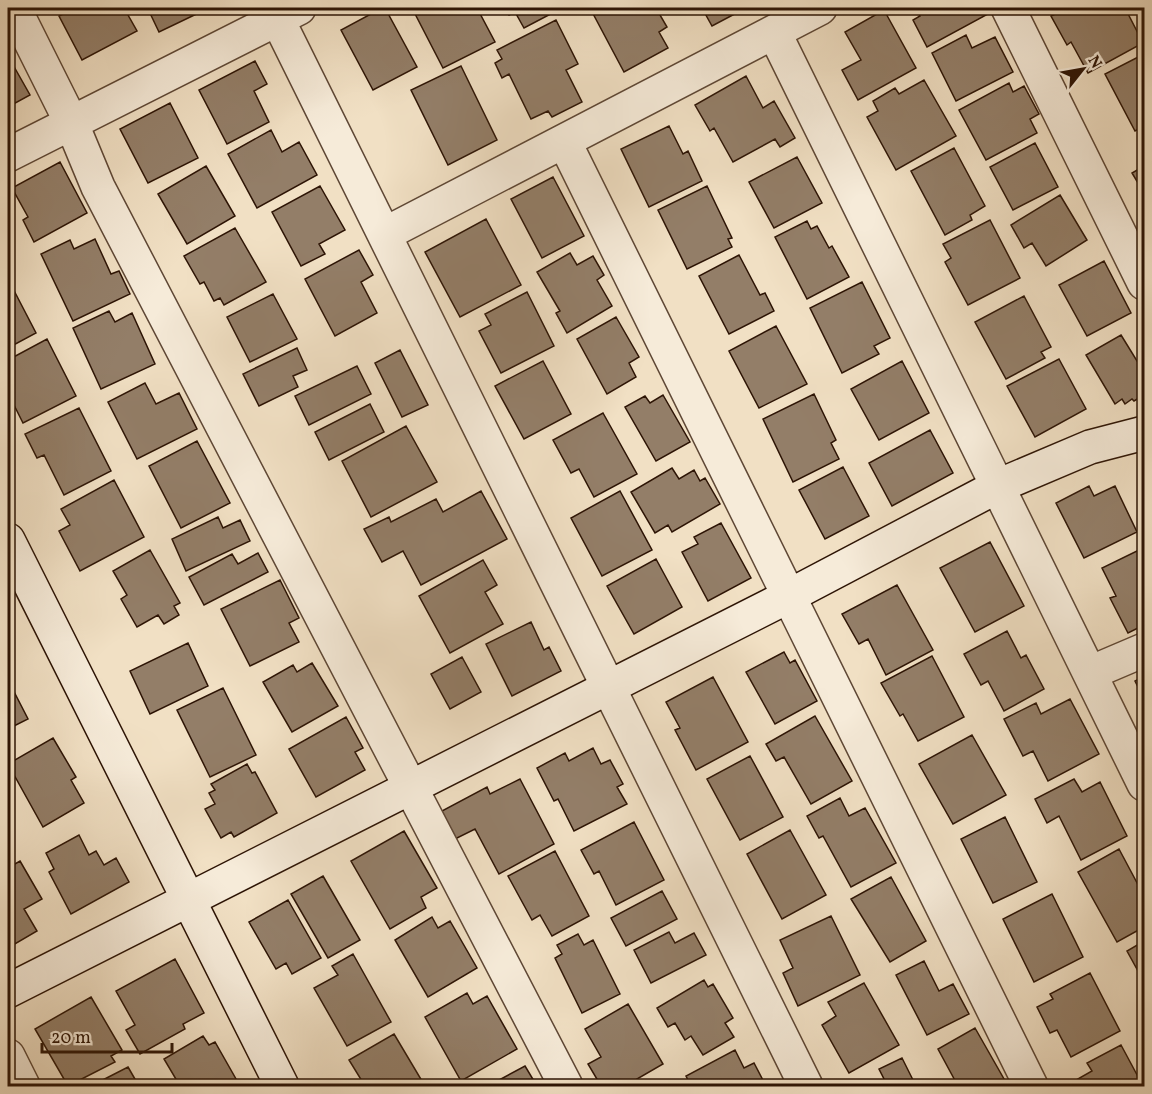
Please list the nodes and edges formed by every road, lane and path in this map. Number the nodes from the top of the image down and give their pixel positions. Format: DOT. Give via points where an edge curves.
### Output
graph roads {
  1 [pos="14,8"];
  2 [pos="820,8"];
  3 [pos="1008,8"];
  4 [pos="283,11"];
  5 [pos="774,32"];
  6 [pos="71,122"];
  7 [pos="564,141"];
  8 [pos="8,155"];
  9 [pos="385,234"];
  10 [pos="1144,283"];
  11 [pos="1144,433"];
  12 [pos="998,486"];
  13 [pos="8,540"];
  14 [pos="789,596"];
  15 [pos="1144,650"];
  16 [pos="1090,673"];
  17 [pos="608,685"];
  18 [pos="1144,784"];
  19 [pos="410,789"];
  20 [pos="188,902"];
  21 [pos="8,991"];
  22 [pos="8,1056"];
  23 [pos="23,1086"];
  24 [pos="282,1086"];
  25 [pos="566,1086"];
  26 [pos="806,1086"];
  27 [pos="1031,1086"];
  1 -- 6 [label="street"];
  2 -- 5 [label="street"];
  3 -- 10 [label="street"];
  4 -- 6 [label="street"];
  4 -- 9 [label="street"];
  5 -- 7 [label="street"];
  5 -- 12 [label="street"];
  6 -- 8 [label="street"];
  6 -- 19 [label="street" via="98,187"];
  7 -- 9 [label="street"];
  7 -- 14 [label="street"];
  9 -- 17 [label="street"];
  11 -- 12 [label="street" via="1090,447"];
  12 -- 14 [label="street"];
  12 -- 16 [label="street"];
  13 -- 20 [label="street"];
  14 -- 17 [label="street"];
  14 -- 27 [label="street"];
  15 -- 16 [label="street"];
  16 -- 18 [label="street"];
  17 -- 19 [label="street"];
  17 -- 26 [label="street"];
  19 -- 20 [label="street"];
  19 -- 25 [label="street"];
  20 -- 21 [label="street"];
  20 -- 24 [label="street"];
  22 -- 23 [label="street"];
}
